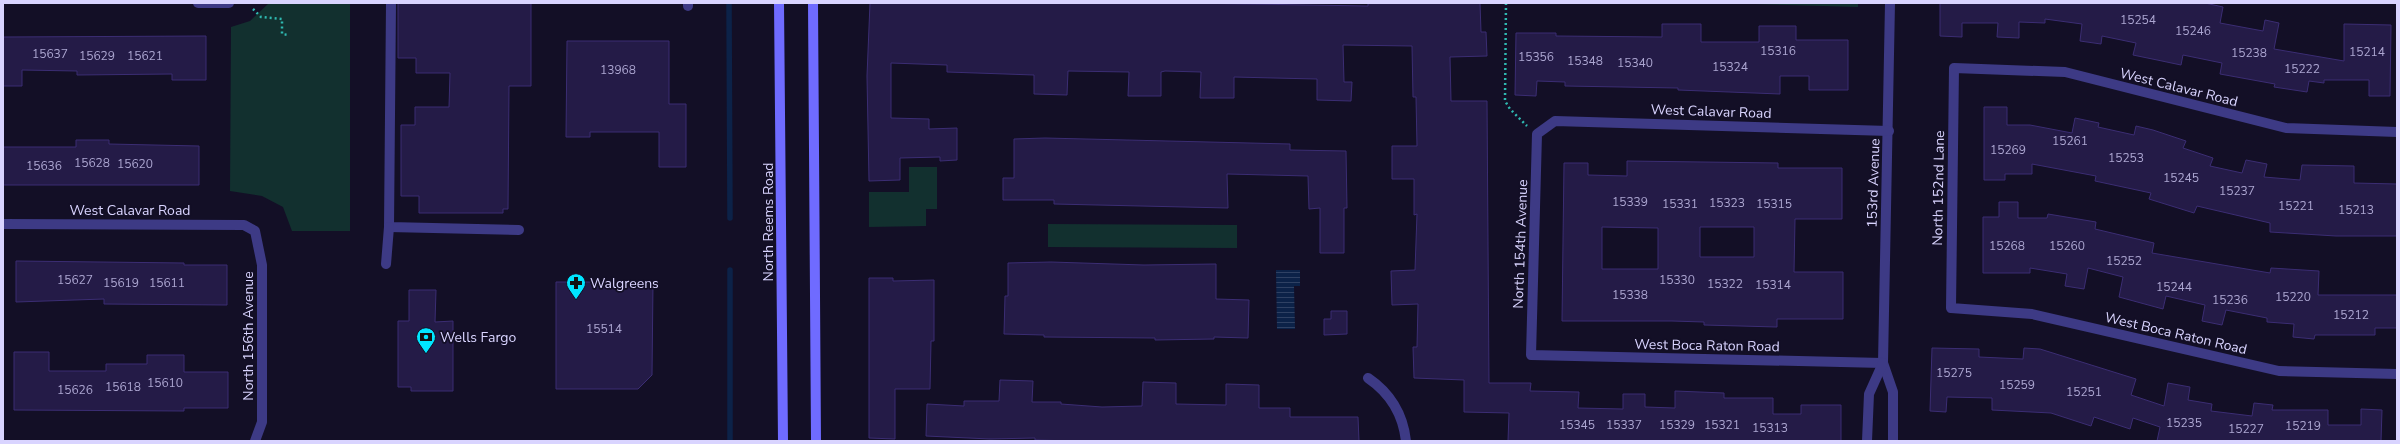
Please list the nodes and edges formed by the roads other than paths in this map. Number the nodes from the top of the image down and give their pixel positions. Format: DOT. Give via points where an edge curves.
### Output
graph roads {
  1 [pos="198,3"];
  2 [pos="229,3"];
  3 [pos="391,3"];
  4 [pos="779,3"];
  5 [pos="813,3"];
  6 [pos="1890,3"];
  7 [pos="1954,68"];
  8 [pos="1889,130"];
  9 [pos="2397,132"];
  10 [pos="1537,134"];
  11 [pos="3,224"];
  12 [pos="389,227"];
  13 [pos="519,230"];
  14 [pos="255,231"];
  15 [pos="386,264"];
  16 [pos="1951,308"];
  17 [pos="1531,354"];
  18 [pos="1882,363"];
  19 [pos="2397,374"];
  20 [pos="1368,378"];
  21 [pos="254,441"];
  22 [pos="783,441"];
  23 [pos="816,441"];
  24 [pos="1406,441"];
  25 [pos="1867,441"];
  26 [pos="1893,441"];
  1 -- 2 [label="street"];
  3 -- 12 [label="street"];
  4 -- 22 [label="main road, North Reems Road"];
  5 -- 23 [label="main road"];
  6 -- 8 [label="street, 153rd Avenue"];
  7 -- 9 [label="street, West Calavar Road" via="2065,72 2286,128"];
  7 -- 16 [label="street, North 152nd Lane"];
  8 -- 10 [label="street, West Calavar Road" via="1555,120"];
  8 -- 18 [label="street, 153rd Avenue"];
  10 -- 17 [label="street, North 154th Avenue"];
  11 -- 14 [label="street, West Calavar Road" via="244,225"];
  12 -- 13 [label="street"];
  12 -- 15 [label="street"];
  14 -- 21 [label="street, North 156th Avenue" via="262,265 262,422"];
  16 -- 19 [label="street, West Boca Raton Road" via="2032,314 2279,371"];
  17 -- 18 [label="street, West Boca Raton Road"];
  18 -- 25 [label="street, 153rd Avenue" via="1869,394"];
  18 -- 26 [label="street, 153rd Avenue" via="1893,392"];
  20 -- 24 [label="street" via="1381,386 1392,400 1402,422"];
}
